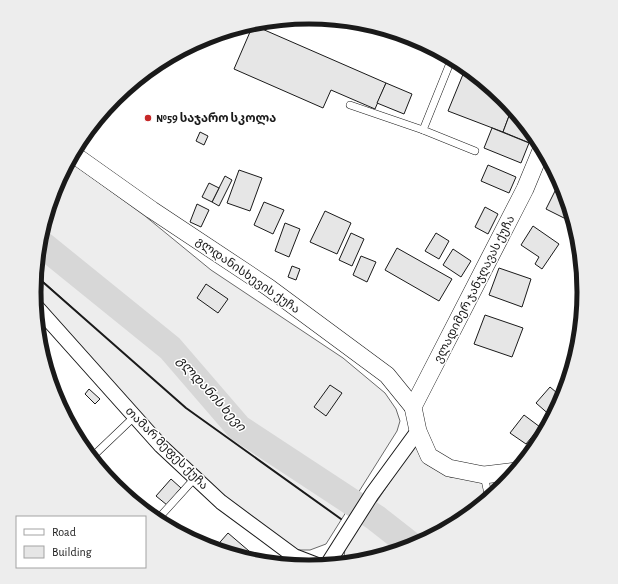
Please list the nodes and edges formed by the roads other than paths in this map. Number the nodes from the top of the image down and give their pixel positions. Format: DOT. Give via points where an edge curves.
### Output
graph roads {
  1 [pos="450,64"];
  2 [pos="350,105"];
  3 [pos="423,130"];
  4 [pos="475,152"];
  5 [pos="539,155"];
  6 [pos="77,157"];
  7 [pos="42,313"];
  8 [pos="413,407"];
  9 [pos="134,417"];
  10 [pos="418,430"];
  11 [pos="95,454"];
  12 [pos="507,472"];
  13 [pos="484,475"];
  14 [pos="195,478"];
  15 [pos="487,492"];
  16 [pos="161,516"];
  17 [pos="331,559"];
  18 [pos="304,560"];
  1 -- 3 [label="lane"];
  2 -- 3 [label="lane"];
  3 -- 4 [label="lane"];
  5 -- 8 [label="street, ვლადიმერ ჯანჯღავას ქუჩა" via="525,189"];
  6 -- 8 [label="street, გლდანისხევის ქუჩა" via="268,287 387,375"];
  7 -- 9 [label="street, თამარ მეფეს ქუჩა"];
  8 -- 10 [label="street"];
  9 -- 11 [label="lane"];
  9 -- 14 [label="street, თამარ მეფეს ქუჩა"];
  10 -- 13 [label="street" via="429,456 449,468"];
  10 -- 17 [label="street" via="372,494"];
  12 -- 13 [label="street"];
  13 -- 15 [label="lane"];
  14 -- 16 [label="lane"];
  14 -- 18 [label="street, თამარ მეფეს ქუჩა" via="221,502 294,556"];
}
